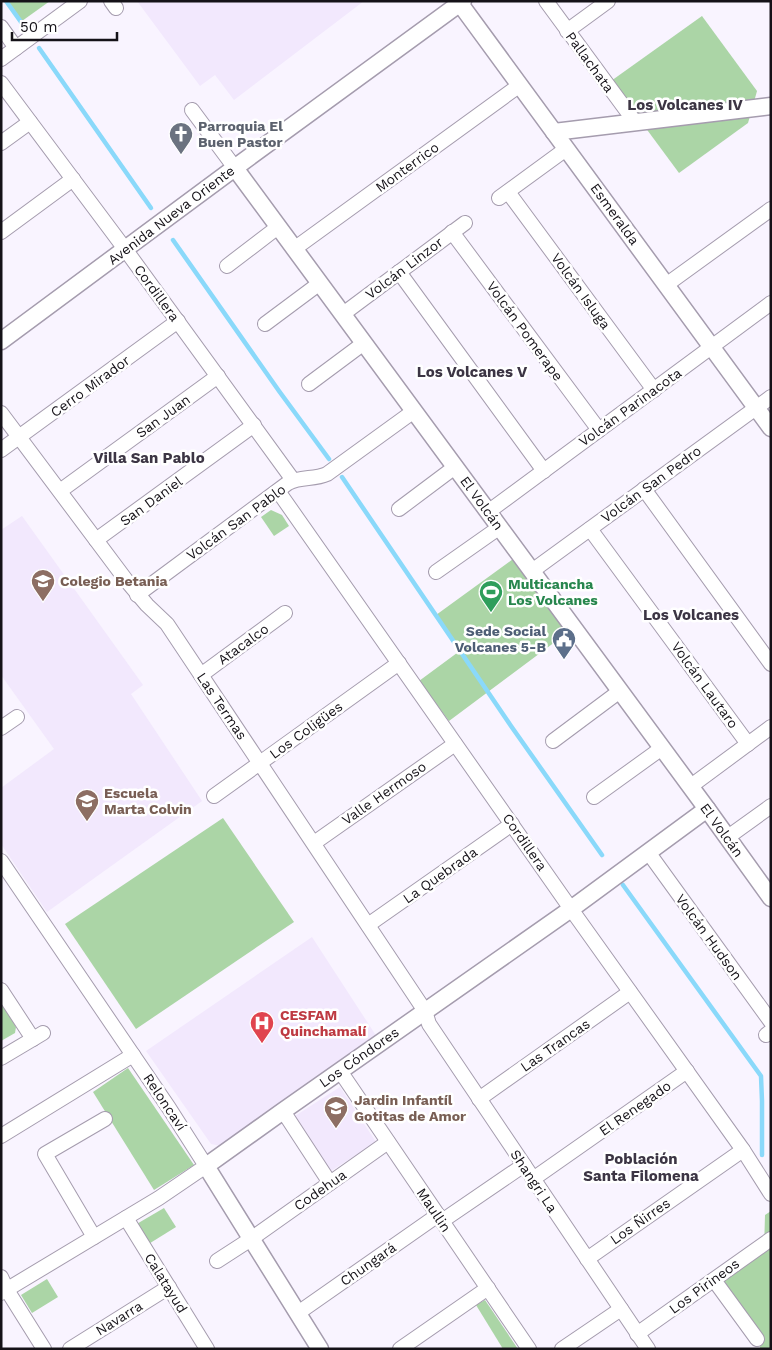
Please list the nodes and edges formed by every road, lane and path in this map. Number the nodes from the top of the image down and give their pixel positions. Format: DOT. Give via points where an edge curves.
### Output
graph roads {
  1 [pos="80,1"];
  2 [pos="546,1"];
  3 [pos="608,1"];
  4 [pos="461,2"];
  5 [pos="1,27"];
  6 [pos="567,31"];
  7 [pos="16,48"];
  8 [pos="1,59"];
  9 [pos="1,83"];
  10 [pos="520,85"];
  11 [pos="771,106"];
  12 [pos="192,110"];
  13 [pos="30,122"];
  14 [pos="635,122"];
  15 [pos="554,132"];
  16 [pos="1,143"];
  17 [pos="566,148"];
  18 [pos="235,168"];
  19 [pos="73,179"];
  20 [pos="771,209"];
  21 [pos="465,223"];
  22 [pos="278,227"];
  23 [pos="1,232"];
  24 [pos="452,232"];
  25 [pos="126,249"];
  26 [pos="294,249"];
  27 [pos="227,266"];
  28 [pos="399,272"];
  29 [pos="320,283"];
  30 [pos="666,285"];
  31 [pos="771,303"];
  32 [pos="343,314"];
  33 [pos="178,321"];
  34 [pos="265,324"];
  35 [pos="1,341"];
  36 [pos="364,343"];
  37 [pos="712,347"];
  38 [pos="218,376"];
  39 [pos="309,384"];
  40 [pos="654,390"];
  41 [pos="771,397"];
  42 [pos="756,408"];
  43 [pos="414,411"];
  44 [pos="1,413"];
  45 [pos="254,426"];
  46 [pos="771,428"];
  47 [pos="599,430"];
  48 [pos="19,437"];
  49 [pos="1,450"];
  50 [pos="455,467"];
  51 [pos="544,471"];
  52 [pos="294,480"];
  53 [pos="644,489"];
  54 [pos="60,491"];
  55 [pos="278,491"];
  56 [pos="399,509"];
  57 [pos="488,512"];
  58 [pos="500,527"];
  59 [pos="590,529"];
  60 [pos="96,540"];
  61 [pos="532,571"];
  62 [pos="436,572"];
  63 [pos="137,595"];
  64 [pos="285,613"];
  65 [pos="399,664"];
  66 [pos="771,664"];
  67 [pos="201,675"];
  68 [pos="620,691"];
  69 [pos="17,716"];
  70 [pos="771,727"];
  71 [pos="1,728"];
  72 [pos="552,741"];
  73 [pos="455,744"];
  74 [pos="748,744"];
  75 [pos="662,748"];
  76 [pos="260,763"];
  77 [pos="691,786"];
  78 [pos="214,796"];
  79 [pos="594,797"];
  80 [pos="771,806"];
  81 [pos="707,809"];
  82 [pos="512,824"];
  83 [pos="728,837"];
  84 [pos="314,843"];
  85 [pos="648,852"];
  86 [pos="1,861"];
  87 [pos="771,898"];
  88 [pos="571,909"];
  89 [pos="368,925"];
  90 [pos="1,990"];
  91 [pos="630,992"];
  92 [pos="425,1011"];
  93 [pos="769,1030"];
  94 [pos="133,1055"];
  95 [pos="1,1058"];
  96 [pos="340,1070"];
  97 [pos="687,1071"];
  98 [pos="479,1099"];
  99 [pos="282,1110"];
  100 [pos="105,1119"];
  101 [pos="1,1136"];
  102 [pos="388,1142"];
  103 [pos="743,1150"];
  104 [pos="524,1165"];
  105 [pos="206,1166"];
  106 [pos="533,1179"];
  107 [pos="330,1183"];
  108 [pos="771,1194"];
  109 [pos="126,1218"];
  110 [pos="440,1218"];
  111 [pos="94,1237"];
  112 [pos="251,1238"];
  113 [pos="771,1239"];
  114 [pos="587,1259"];
  115 [pos="217,1261"];
  116 [pos="1,1277"];
  117 [pos="714,1280"];
  118 [pos="169,1287"];
  119 [pos="488,1288"];
  120 [pos="4,1291"];
  121 [pos="621,1309"];
  122 [pos="298,1313"];
  123 [pos="638,1334"];
  124 [pos="757,1339"];
  125 [pos="44,1349"];
  126 [pos="70,1349"];
  127 [pos="207,1349"];
  128 [pos="320,1349"];
  129 [pos="400,1349"];
  130 [pos="529,1349"];
  131 [pos="562,1349"];
  132 [pos="648,1349"];
  1 -- 7 [label="street"];
  2 -- 6 [label="street, Pallachata"];
  3 -- 6 [label="street"];
  4 -- 10 [label="street, Esmeralda"];
  4 -- 18 [label="street, Avenida Nueva Oriente"];
  5 -- 7 [label="street"];
  6 -- 14 [label="street, Pallachata"];
  7 -- 8 [label="street"];
  9 -- 13 [label="street, Cordillera"];
  10 -- 15 [label="street, Esmeralda"];
  10 -- 26 [label="street, Monterrico"];
  11 -- 14 [label="street"];
  12 -- 18 [label="street, El Volcán"];
  13 -- 16 [label="street"];
  13 -- 19 [label="street, Cordillera"];
  14 -- 15 [label="street"];
  15 -- 17 [label="street, Esmeralda"];
  17 -- 30 [label="street, Esmeralda"];
  17 -- 40 [label="street, Volcán Isluga" via="503,195"];
  18 -- 22 [label="street, El Volcán"];
  18 -- 25 [label="street, Avenida Nueva Oriente"];
  19 -- 23 [label="street"];
  19 -- 25 [label="street, Cordillera"];
  20 -- 30 [label="street"];
  21 -- 24 [label="street, Volcán Linzor"];
  22 -- 26 [label="street, El Volcán"];
  22 -- 27 [label="street"];
  24 -- 28 [label="street, Volcán Linzor"];
  24 -- 47 [label="street, Volcán Pomerape"];
  25 -- 33 [label="street, Cordillera"];
  25 -- 35 [label="street, Avenida Nueva Oriente"];
  26 -- 29 [label="street, El Volcán"];
  28 -- 32 [label="street, Volcán Linzor"];
  28 -- 51 [label="street"];
  29 -- 32 [label="street, El Volcán"];
  29 -- 34 [label="street"];
  30 -- 37 [label="street, Esmeralda"];
  31 -- 37 [label="street, Volcán Parinacota"];
  32 -- 36 [label="street, El Volcán"];
  33 -- 38 [label="street, Cordillera"];
  33 -- 48 [label="street, Cerro Mirador"];
  36 -- 39 [label="street"];
  36 -- 43 [label="street, El Volcán"];
  37 -- 40 [label="street, Volcán Parinacota"];
  37 -- 42 [label="street, Esmeralda"];
  38 -- 45 [label="street, Cordillera"];
  38 -- 54 [label="street, San Juan"];
  40 -- 47 [label="street, Volcán Parinacota"];
  41 -- 42 [label="street, Volcán San Pedro"];
  42 -- 46 [label="street, Esmeralda"];
  42 -- 53 [label="street, Volcán San Pedro"];
  43 -- 50 [label="street, El Volcán"];
  43 -- 52 [label="street, Volcán San Pablo" via="327,474"];
  44 -- 48 [label="street, Las Termas"];
  45 -- 52 [label="street, Cordillera"];
  45 -- 60 [label="street, San Daniel"];
  47 -- 51 [label="street, Volcán Parinacota"];
  48 -- 49 [label="street, Cerro Mirador"];
  48 -- 54 [label="street, Las Termas"];
  50 -- 56 [label="street"];
  50 -- 57 [label="street, El Volcán"];
  51 -- 57 [label="street, Volcán Parinacota"];
  52 -- 55 [label="street, Volcán San Pablo"];
  53 -- 59 [label="street, Volcán San Pedro"];
  53 -- 66 [label="street"];
  54 -- 60 [label="street, Las Termas"];
  55 -- 63 [label="street, Volcán San Pablo"];
  55 -- 65 [label="street, Cordillera"];
  57 -- 58 [label="street, El Volcán"];
  58 -- 61 [label="street, El Volcán"];
  58 -- 62 [label="street"];
  59 -- 61 [label="street, Volcán San Pedro"];
  59 -- 74 [label="street, Volcán Lautaro"];
  60 -- 63 [label="street, Las Termas"];
  61 -- 68 [label="street, El Volcán"];
  63 -- 67 [label="street, Las Termas" via="164,620"];
  64 -- 67 [label="street, Atacalco"];
  65 -- 73 [label="street, Cordillera"];
  65 -- 76 [label="street, Los Coligües"];
  67 -- 76 [label="street, Las Termas"];
  68 -- 72 [label="street"];
  68 -- 75 [label="street, El Volcán"];
  69 -- 71 [label="street"];
  70 -- 74 [label="street"];
  73 -- 82 [label="street, Cordillera"];
  73 -- 84 [label="street, Valle Hermoso"];
  74 -- 77 [label="street"];
  75 -- 77 [label="street, El Volcán"];
  75 -- 79 [label="street"];
  76 -- 78 [label="street, Los Coligües"];
  76 -- 84 [label="street, Las Termas"];
  77 -- 81 [label="street, El Volcán"];
  80 -- 83 [label="street"];
  81 -- 83 [label="street, El Volcán"];
  81 -- 85 [label="street, Los Cóndores"];
  82 -- 88 [label="street, Cordillera"];
  82 -- 89 [label="street, La Quebrada"];
  83 -- 87 [label="street, El Volcán"];
  84 -- 89 [label="street, Las Termas"];
  85 -- 88 [label="street, Los Cóndores"];
  85 -- 93 [label="street, Volcán Hudson"];
  86 -- 94 [label="street, Reloncaví"];
  88 -- 91 [label="street, Cordillera"];
  88 -- 92 [label="street, Los Cóndores"];
  89 -- 92 [label="street, Las Termas"];
  90 -- 95 [label="street" via="38,1036"];
  91 -- 97 [label="street, Cordillera"];
  91 -- 98 [label="street, Las Trancas"];
  92 -- 96 [label="street, Los Cóndores"];
  92 -- 98 [label="street, Shangri La" via="429,1024"];
  94 -- 101 [label="street"];
  94 -- 105 [label="street, Reloncaví"];
  96 -- 99 [label="street, Los Cóndores"];
  96 -- 102 [label="street, Maullin"];
  97 -- 103 [label="street, Cordillera"];
  97 -- 106 [label="street, El Renegado"];
  98 -- 104 [label="street, Shangri La"];
  99 -- 105 [label="street, Los Cóndores"];
  99 -- 107 [label="street"];
  100 -- 111 [label="street" via="44,1154"];
  102 -- 107 [label="street, Codehua"];
  102 -- 110 [label="street, Maullin"];
  103 -- 108 [label="street, Cordillera"];
  103 -- 114 [label="street, Los Ñirres"];
  104 -- 106 [label="street, Shangri La"];
  104 -- 110 [label="street, Chungará"];
  105 -- 109 [label="street, Los Cóndores"];
  105 -- 112 [label="street, Reloncaví"];
  106 -- 114 [label="street, Shangri La"];
  107 -- 112 [label="street, Codehua"];
  109 -- 111 [label="street, Los Cóndores"];
  109 -- 118 [label="street, Calatayud"];
  110 -- 119 [label="street, Maullin"];
  110 -- 122 [label="street, Chungará"];
  111 -- 120 [label="street, Los Cóndores"];
  112 -- 115 [label="street, Codehua"];
  112 -- 122 [label="street, Reloncaví"];
  113 -- 117 [label="street, Los Pirineos"];
  114 -- 121 [label="street, Shangri La"];
  116 -- 120 [label="street"];
  117 -- 123 [label="street, Los Pirineos"];
  117 -- 124 [label="street"];
  118 -- 126 [label="street, Navarra"];
  118 -- 127 [label="street, Calatayud"];
  119 -- 129 [label="street"];
  119 -- 130 [label="street, Maullin"];
  120 -- 125 [label="street"];
  121 -- 123 [label="street, Shangri La"];
  121 -- 131 [label="street"];
  122 -- 128 [label="street, Reloncaví"];
  123 -- 132 [label="street, Shangri La"];
}
